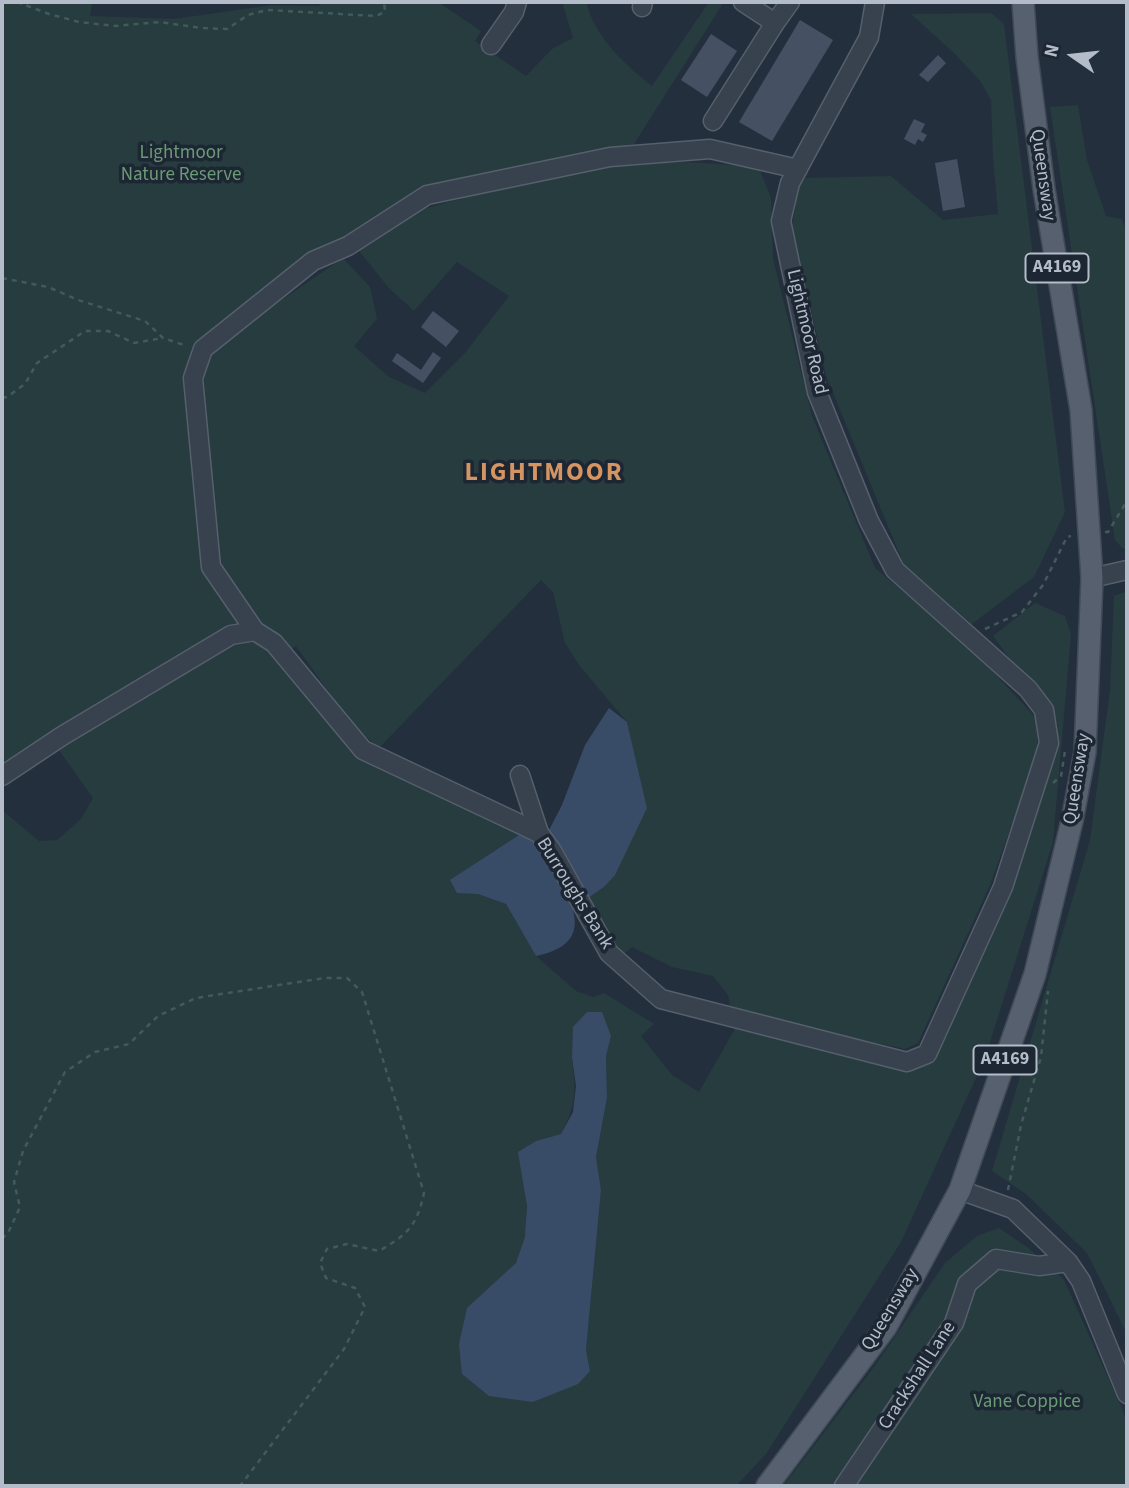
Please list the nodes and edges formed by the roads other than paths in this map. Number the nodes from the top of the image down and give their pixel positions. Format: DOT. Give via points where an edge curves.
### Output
graph roads {
  1 [pos="743,2"];
  2 [pos="790,2"];
  3 [pos="875,2"];
  4 [pos="1023,2"];
  5 [pos="515,7"];
  6 [pos="775,23"];
  7 [pos="491,45"];
  8 [pos="713,121"];
  9 [pos="798,169"];
  10 [pos="1127,570"];
  11 [pos="1092,578"];
  12 [pos="255,631"];
  13 [pos="969,636"];
  14 [pos="520,775"];
  15 [pos="2,776"];
  16 [pos="539,834"];
  17 [pos="960,1189"];
  18 [pos="1068,1262"];
  19 [pos="1127,1394"];
  20 [pos="767,1486"];
  21 [pos="844,1486"];
  1 -- 6 [label="street"];
  2 -- 6 [label="street"];
  3 -- 9 [label="street, Lightmoor Road" via="869,37"];
  4 -- 11 [label="main road, Queensway / A4169" via="1042,177 1081,410"];
  5 -- 7 [label="street"];
  6 -- 8 [label="street"];
  9 -- 12 [label="street, Burroughs Bank" via="710,149 610,157 427,195 348,246 313,261 203,349 194,378 211,567"];
  9 -- 13 [label="street, Lightmoor Road" via="781,221 817,392 869,521 895,570"];
  10 -- 11 [label="street"];
  11 -- 17 [label="main road, Queensway / A4169" via="1085,751 1072,821 1035,974"];
  12 -- 15 [label="street" via="231,635"];
  12 -- 16 [label="street, Burroughs Bank" via="274,643 363,750"];
  13 -- 16 [label="street, Burroughs Bank" via="1028,689 1044,710 1049,743 1003,887 927,1054 907,1062 661,999 609,953"];
  14 -- 16 [label="street"];
  17 -- 18 [label="street" via="1013,1209"];
  17 -- 20 [label="main road, Queensway / A4169" via="886,1327"];
  18 -- 19 [label="street" via="1081,1281"];
  18 -- 21 [label="street, Crackshall Lane" via="1039,1266 996,1259 967,1284 954,1323"];
}
